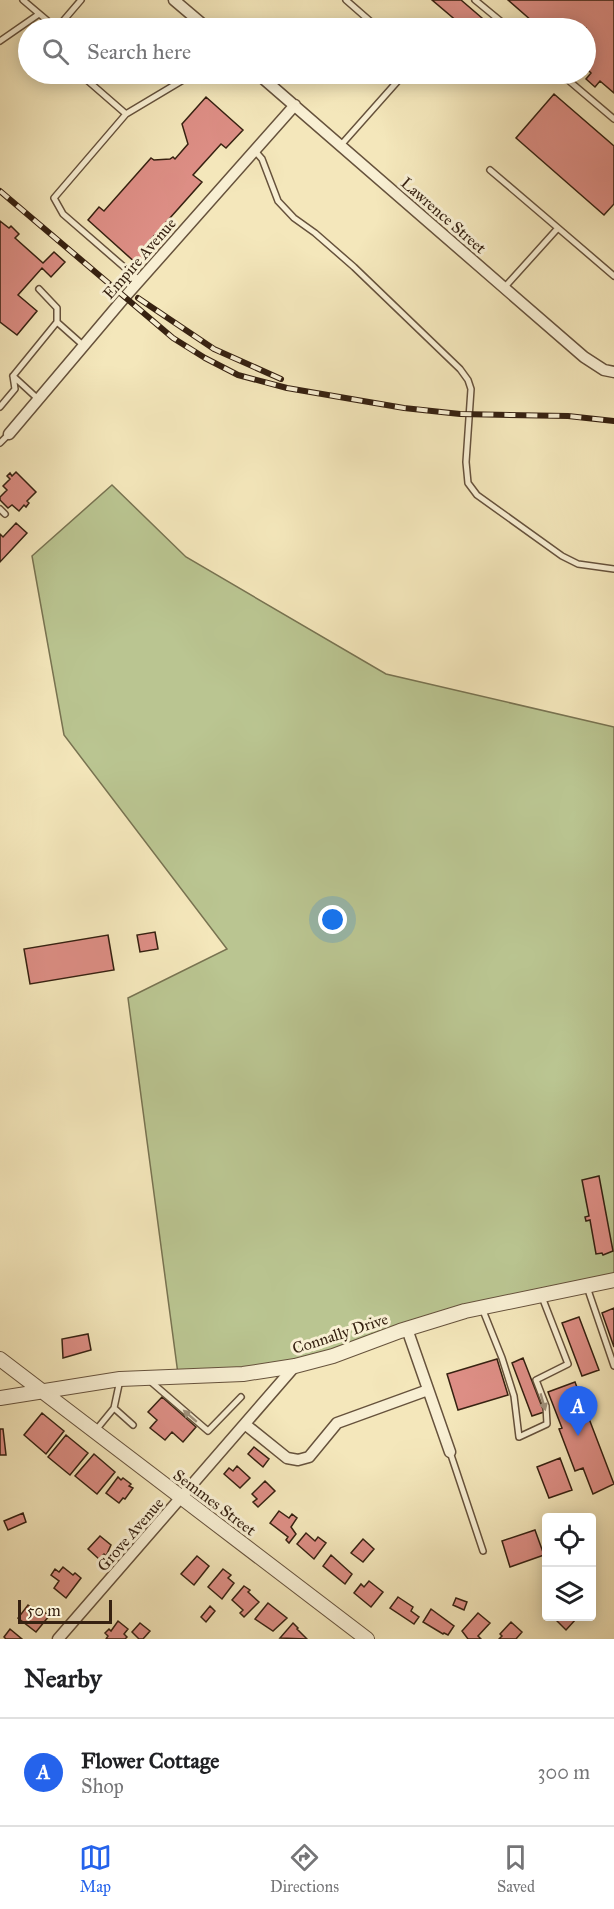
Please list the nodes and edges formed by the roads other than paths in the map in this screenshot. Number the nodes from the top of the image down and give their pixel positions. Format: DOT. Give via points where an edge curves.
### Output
graph roads {
  1 [pos="23,0"];
  2 [pos="81,0"];
  3 [pos="174,0"];
  4 [pos="346,0"];
  5 [pos="476,0"];
  6 [pos="39,14"];
  7 [pos="33,18"];
  8 [pos="44,18"];
  9 [pos="65,18"];
  10 [pos="195,18"];
  11 [pos="367,18"];
  12 [pos="497,18"];
  13 [pos="18,29"];
  14 [pos="0,41"];
  15 [pos="92,84"];
  16 [pos="176,84"];
  17 [pos="270,84"];
  18 [pos="395,84"];
  19 [pos="573,84"];
  20 [pos="295,105"];
  21 [pos="126,114"];
  22 [pos="614,119"];
  23 [pos="341,145"];
  24 [pos="254,149"];
  25 [pos="490,170"];
  26 [pos="558,228"];
  27 [pos="614,276"];
  28 [pos="139,280"];
  29 [pos="504,288"];
  30 [pos="39,290"];
  31 [pos="57,322"];
  32 [pos="84,346"];
  33 [pos="614,372"];
  34 [pos="13,376"];
  35 [pos="39,399"];
  36 [pos="0,407"];
  37 [pos="9,434"];
  38 [pos="0,443"];
  39 [pos="614,569"];
  40 [pos="614,1280"];
  41 [pos="586,1286"];
  42 [pos="542,1295"];
  43 [pos="482,1308"];
  44 [pos="407,1329"];
  45 [pos="0,1359"];
  46 [pos="295,1366"];
  47 [pos="614,1366"];
  48 [pos="146,1378"];
  49 [pos="120,1379"];
  50 [pos="428,1390"];
  51 [pos="43,1391"];
  52 [pos="241,1397"];
  53 [pos="0,1398"];
  54 [pos="114,1408"];
  55 [pos="133,1425"];
  56 [pos="246,1425"];
  57 [pos="95,1431"];
  58 [pos="450,1452"];
  59 [pos="181,1498"];
  60 [pos="483,1551"];
  61 [pos="58,1639"];
  62 [pos="367,1639"];
  1 -- 6 [label="lane"];
  2 -- 9 [label="lane"];
  3 -- 10 [label="street"];
  4 -- 11 [label="lane"];
  5 -- 12 [label="lane"];
  6 -- 7 [label="lane"];
  6 -- 8 [label="lane"];
  13 -- 14 [label="lane"];
  15 -- 21 [label="lane"];
  16 -- 21 [label="lane"];
  17 -- 20 [label="street, Lawrence Street"];
  18 -- 23 [label="lane"];
  19 -- 22 [label="lane"];
  20 -- 23 [label="street, Lawrence Street"];
  20 -- 24 [label="street, Empire Avenue"];
  21 -- 28 [label="lane" via="54,198 63,214"];
  23 -- 29 [label="street, Lawrence Street"];
  24 -- 28 [label="street, Empire Avenue"];
  24 -- 39 [label="lane" via="262,159 278,201 380,292 468,380 471,389 466,462 468,483 477,495 562,556 578,564"];
  25 -- 26 [label="lane"];
  26 -- 27 [label="lane"];
  26 -- 29 [label="lane"];
  28 -- 32 [label="street, Empire Avenue"];
  29 -- 33 [label="street, Lawrence Street" via="584,357"];
  30 -- 31 [label="lane" via="57,308"];
  31 -- 32 [label="lane"];
  31 -- 34 [label="lane"];
  32 -- 35 [label="street, Empire Avenue"];
  34 -- 35 [label="lane"];
  34 -- 36 [label="lane" via="15,389"];
  35 -- 37 [label="street, Empire Avenue"];
  37 -- 38 [label="lane"];
  40 -- 41 [label="street, Connally Drive"];
  41 -- 42 [label="street, Connally Drive"];
  41 -- 47 [label="lane"];
  42 -- 43 [label="street, Connally Drive"];
  42 -- 43 [label="lane, one-way" via="568,1364 536,1380 546,1406 547,1424 519,1437 514,1396"];
  43 -- 44 [label="street, Connally Drive"];
  44 -- 46 [label="street, Connally Drive"];
  44 -- 50 [label="street"];
  45 -- 51 [label="street, Semmes Street"];
  46 -- 48 [label="street, Connally Drive" via="243,1374"];
  46 -- 56 [label="street, Grove Avenue"];
  48 -- 49 [label="street, Connally Drive"];
  52 -- 48 [label="lane, one-way" via="208,1431"];
  49 -- 51 [label="street, Connally Drive"];
  49 -- 54 [label="lane"];
  50 -- 56 [label="street" via="337,1423 309,1457 298,1460 287,1458"];
  50 -- 58 [label="street"];
  51 -- 53 [label="street, Connally Drive"];
  51 -- 57 [label="street, Semmes Street"];
  54 -- 55 [label="lane"];
  54 -- 57 [label="lane"];
  56 -- 59 [label="street, Grove Avenue"];
  57 -- 59 [label="street, Semmes Street"];
  58 -- 60 [label="lane"];
  59 -- 61 [label="street, Grove Avenue"];
  59 -- 62 [label="street, Semmes Street"];
}
